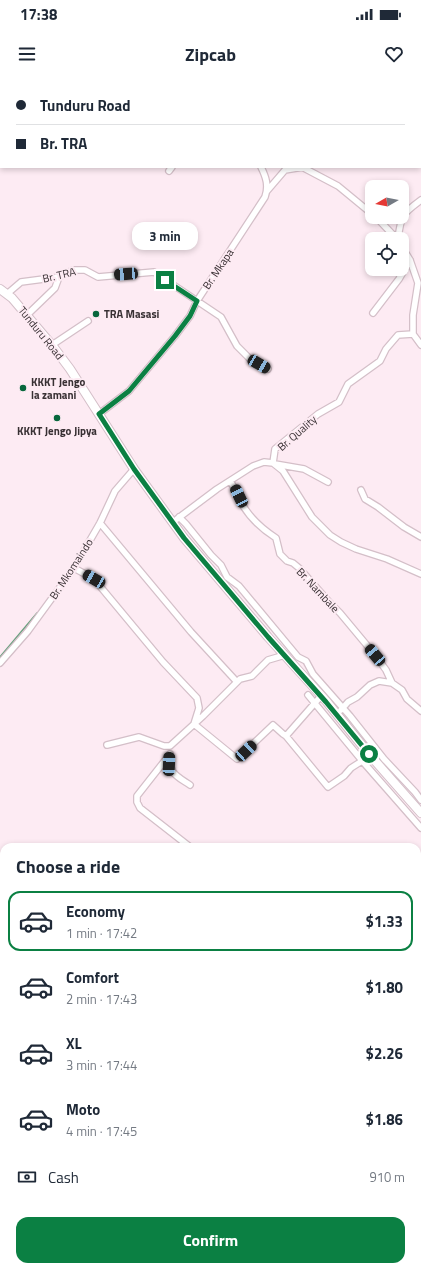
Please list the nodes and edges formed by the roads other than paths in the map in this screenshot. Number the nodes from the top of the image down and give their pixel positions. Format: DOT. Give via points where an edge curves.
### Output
graph roads {
  1 [pos="262,168"];
  2 [pos="305,168"];
  3 [pos="267,191"];
  4 [pos="421,200"];
  5 [pos="365,208"];
  6 [pos="383,224"];
  7 [pos="391,232"];
  8 [pos="399,232"];
  9 [pos="410,260"];
  10 [pos="59,277"];
  11 [pos="3,292"];
  12 [pos="197,301"];
  13 [pos="373,314"];
  14 [pos="27,315"];
  15 [pos="88,321"];
  16 [pos="413,334"];
  17 [pos="52,345"];
  18 [pos="421,345"];
  19 [pos="268,369"];
  20 [pos="99,414"];
  21 [pos="273,463"];
  22 [pos="134,469"];
  23 [pos="230,481"];
  24 [pos="328,482"];
  25 [pos="361,490"];
  26 [pos="176,519"];
  27 [pos="100,523"];
  28 [pos="421,537"];
  29 [pos="74,568"];
  30 [pos="421,574"];
  31 [pos="285,655"];
  32 [pos="0,663"];
  33 [pos="237,682"];
  34 [pos="392,683"];
  35 [pos="308,695"];
  36 [pos="321,696"];
  37 [pos="315,703"];
  38 [pos="343,708"];
  39 [pos="421,711"];
  40 [pos="337,715"];
  41 [pos="194,724"];
  42 [pos="286,736"];
  43 [pos="107,745"];
  44 [pos="170,746"];
  45 [pos="170,754"];
  46 [pos="369,754"];
  47 [pos="362,761"];
  48 [pos="190,785"];
  49 [pos="421,800"];
  50 [pos="421,813"];
  51 [pos="421,828"];
  52 [pos="185,843"];
  1 -- 3 [label="street" via="266,177"];
  2 -- 3 [label="street, Br. Mkapa" via="285,170"];
  2 -- 5 [label="street" via="338,186"];
  3 -- 12 [label="street, Br. Mkapa" via="265,198"];
  4 -- 8 [label="street" via="406,211"];
  6 -- 7 [label="street"];
  9 -- 13 [label="street"];
  9 -- 16 [label="street" via="418,283"];
  10 -- 11 [label="street, Br. TRA" via="21,282"];
  10 -- 12 [label="street, Br. TRA" via="73,270 85,270 98,277 154,272"];
  10 -- 14 [label="street" via="55,288"];
  11 -- 14 [label="highway, Tunduru Road"];
  12 -- 19 [label="street, Br. TRA" via="221,318 237,346 250,359"];
  12 -- 20 [label="street, Br. Mkapa" via="190,316 175,336 129,391"];
  14 -- 17 [label="highway, Tunduru Road"];
  15 -- 17 [label="street"];
  16 -- 18 [label="street"];
  16 -- 21 [label="street, Br. Quality" via="398,335 380,361 348,384 339,402 318,414 276,449"];
  17 -- 20 [label="highway, Tunduru Road"];
  20 -- 22 [label="highway, Tunduru Road"];
  21 -- 23 [label="street, Br. Quality" via="264,462 253,466"];
  21 -- 24 [label="street" via="304,469"];
  21 -- 30 [label="street" via="283,471 312,517 330,535 356,550 387,559"];
  22 -- 26 [label="highway, Tunduru Road"];
  22 -- 27 [label="street, Br. Mkomaindo" via="115,491"];
  23 -- 26 [label="street, Br. Quality"];
  23 -- 34 [label="street, Br. Nambale" via="257,524 276,538 280,554 299,568 340,613 375,655"];
  25 -- 28 [label="street" via="365,499"];
  26 -- 31 [label="highway, Tunduru Road" via="184,538"];
  26 -- 38 [label="street" via="186,524 221,565 227,577 239,586 298,657 306,661 309,669"];
  27 -- 29 [label="street, Br. Mkomaindo"];
  27 -- 33 [label="street"];
  29 -- 32 [label="street, Br. Mkomaindo" via="28,631"];
  29 -- 41 [label="street" via="94,579 163,662 197,698 199,708"];
  31 -- 33 [label="street" via="268,660 252,676"];
  31 -- 36 [label="highway, Tunduru Road"];
  33 -- 41 [label="street"];
  34 -- 38 [label="street" via="379,681 370,685"];
  34 -- 39 [label="street, Br. Nambale"];
  35 -- 37 [label="street"];
  36 -- 37 [label="street"];
  36 -- 40 [label="highway, Tunduru Road"];
  37 -- 42 [label="street"];
  37 -- 47 [label="street"];
  38 -- 40 [label="street"];
  38 -- 49 [label="street"];
  40 -- 46 [label="highway, Tunduru Road"];
  41 -- 42 [label="street" via="238,759 273,725"];
  41 -- 44 [label="street"];
  42 -- 47 [label="street" via="328,787"];
  43 -- 44 [label="street" via="139,737"];
  44 -- 45 [label="street"];
  45 -- 48 [label="street" via="169,764 173,773"];
  45 -- 52 [label="street" via="137,796 137,802 140,808"];
  46 -- 47 [label="street"];
  46 -- 50 [label="highway, Tunduru Road"];
  47 -- 51 [label="street"];
}
